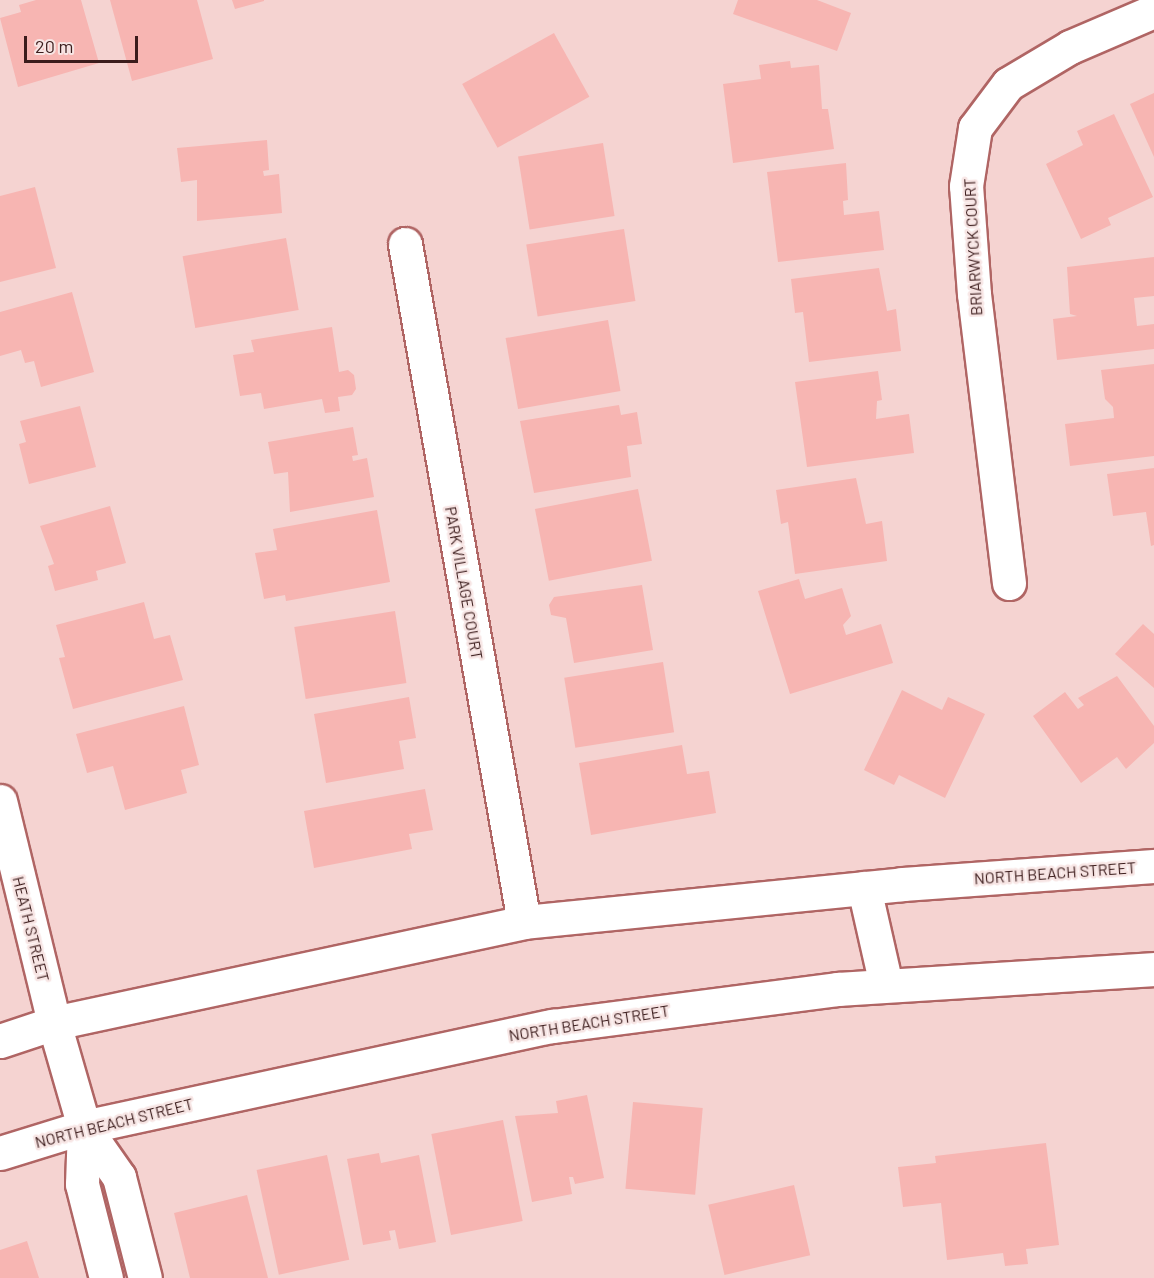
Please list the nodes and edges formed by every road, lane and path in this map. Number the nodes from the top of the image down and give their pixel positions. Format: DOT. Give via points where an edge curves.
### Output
graph roads {
  1 [pos="1154,11"];
  2 [pos="405,244"];
  3 [pos="1009,583"];
  4 [pos="0,801"];
  5 [pos="1154,866"];
  6 [pos="864,888"];
  7 [pos="524,922"];
  8 [pos="1154,969"];
  9 [pos="886,986"];
  10 [pos="54,1023"];
  11 [pos="0,1041"];
  12 [pos="84,1127"];
  13 [pos="0,1153"];
  14 [pos="106,1278"];
  15 [pos="145,1278"];
  1 -- 3 [label="main road, BRIARWYCK COURT" via="1070,47 1008,84 975,128 966,186 974,294"];
  2 -- 7 [label="main road, PARK VILLAGE COURT"];
  4 -- 10 [label="main road, HEATH STREET"];
  5 -- 6 [label="main road, NORTH BEACH STREET"];
  6 -- 7 [label="main road, NORTH BEACH STREET"];
  6 -- 9 [label="main road"];
  7 -- 10 [label="main road, NORTH BEACH STREET"];
  8 -- 9 [label="main road, NORTH BEACH STREET"];
  9 -- 12 [label="main road, NORTH BEACH STREET" via="553,1026"];
  10 -- 11 [label="main road, NORTH BEACH STREET"];
  10 -- 12 [label="main road, HEATH STREET"];
  12 -- 13 [label="main road, NORTH BEACH STREET"];
  12 -- 14 [label="main road" via="82,1184"];
  12 -- 15 [label="main road" via="119,1177"];
}
